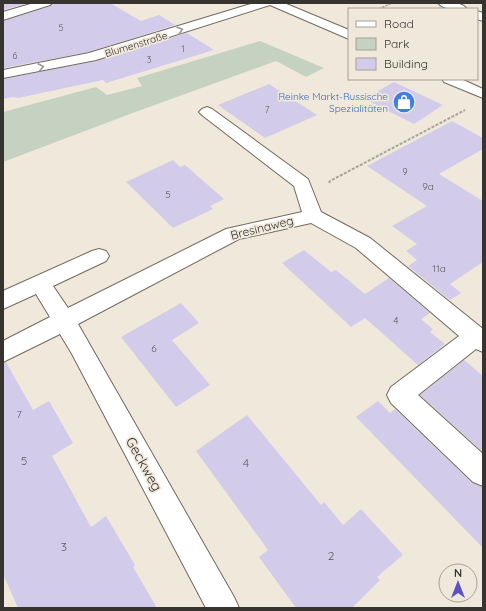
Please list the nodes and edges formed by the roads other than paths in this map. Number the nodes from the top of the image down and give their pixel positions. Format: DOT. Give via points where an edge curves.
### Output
graph roads {
  1 [pos="46,3"];
  2 [pos="266,3"];
  3 [pos="274,3"];
  4 [pos="444,3"];
  5 [pos="457,8"];
  6 [pos="3,16"];
  7 [pos="348,35"];
  8 [pos="3,74"];
  9 [pos="451,80"];
  10 [pos="483,94"];
  11 [pos="207,112"];
  12 [pos="313,216"];
  13 [pos="99,256"];
  14 [pos="40,284"];
  15 [pos="3,301"];
  16 [pos="63,320"];
  17 [pos="479,339"];
  18 [pos="3,352"];
  19 [pos="483,472"];
  20 [pos="223,608"];
  1 -- 6 [label="street"];
  8 -- 2 [label="street, Blumenstraße, one-way" via="91,57"];
  3 -- 7 [label="street"];
  4 -- 5 [label="street"];
  9 -- 10 [label="street"];
  11 -- 12 [label="street" via="302,183"];
  12 -- 16 [label="street, Bresinaweg" via="233,234"];
  12 -- 17 [label="street" via="363,243"];
  13 -- 14 [label="street"];
  14 -- 15 [label="street"];
  14 -- 16 [label="street, Geckweg"];
  16 -- 18 [label="street, Bresinaweg"];
  16 -- 20 [label="street, Geckweg"];
  17 -- 19 [label="street" via="400,394"];
}
